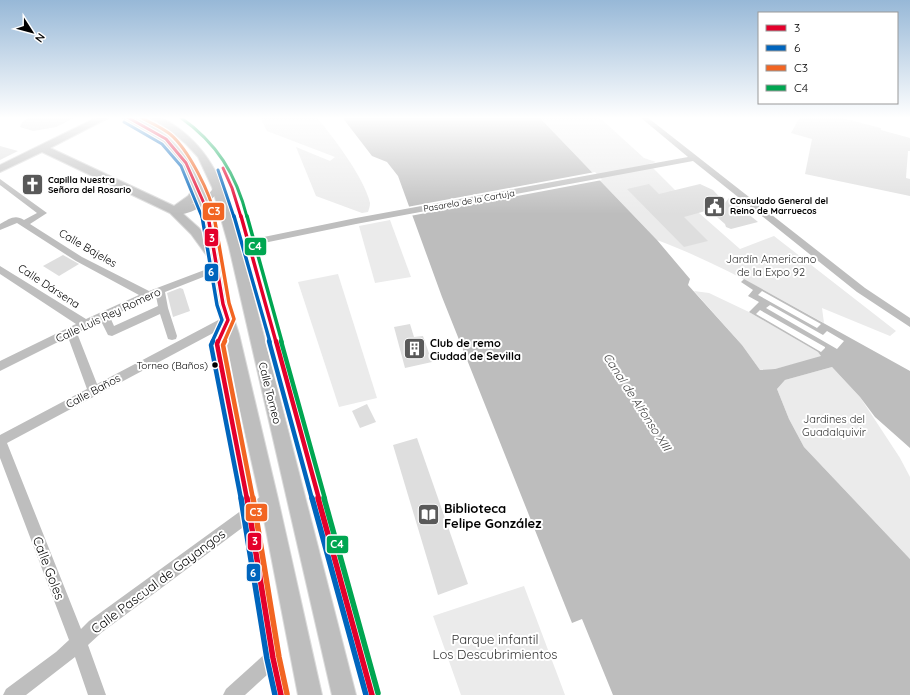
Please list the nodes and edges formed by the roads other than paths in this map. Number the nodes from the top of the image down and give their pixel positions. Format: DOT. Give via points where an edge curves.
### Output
graph roads {
  1 [pos="39,149"];
  2 [pos="45,149"];
  3 [pos="175,149"];
  4 [pos="197,149"];
  5 [pos="684,149"];
  6 [pos="695,158"];
  7 [pos="0,169"];
  8 [pos="0,181"];
  9 [pos="208,197"];
  10 [pos="179,209"];
  11 [pos="21,221"];
  12 [pos="0,226"];
  13 [pos="242,245"];
  14 [pos="217,264"];
  15 [pos="0,269"];
  16 [pos="160,291"];
  17 [pos="148,295"];
  18 [pos="163,308"];
  19 [pos="104,316"];
  20 [pos="228,320"];
  21 [pos="85,324"];
  22 [pos="910,324"];
  23 [pos="71,331"];
  24 [pos="172,336"];
  25 [pos="0,366"];
  26 [pos="94,391"];
  27 [pos="0,441"];
  28 [pos="269,499"];
  29 [pos="79,644"];
  30 [pos="273,658"];
  31 [pos="12,695"];
  32 [pos="97,695"];
  33 [pos="232,695"];
  34 [pos="310,695"];
  35 [pos="344,695"];
  1 -- 7 [label="main road"];
  2 -- 10 [label="main road, Calle Torneo"];
  3 -- 9 [label="main road, Calle Torneo"];
  4 -- 9 [label="main road, Calle Torneo" via="210,167"];
  5 -- 6 [label="street"];
  6 -- 13 [label="street, Pasarela de la Cartuja"];
  6 -- 22 [label="street" via="861,290"];
  8 -- 11 [label="street" via="43,213"];
  9 -- 10 [label="main road"];
  9 -- 13 [label="main road, Calle Torneo"];
  9 -- 14 [label="main road, Calle Torneo"];
  10 -- 14 [label="main road, Calle Torneo" via="176,214 194,231"];
  11 -- 12 [label="street"];
  11 -- 17 [label="street, Calle Bajeles" via="79,259"];
  13 -- 35 [label="main road, Calle Torneo"];
  14 -- 16 [label="street, Calle Luis Rey Romero"];
  14 -- 20 [label="main road, Calle Torneo"];
  15 -- 21 [label="street, Calle Dársena"];
  16 -- 17 [label="street, Calle Luis Rey Romero"];
  16 -- 18 [label="street"];
  17 -- 19 [label="street, Calle Luis Rey Romero"];
  18 -- 19 [label="street" via="112,332"];
  18 -- 24 [label="street"];
  19 -- 21 [label="street, Calle Luis Rey Romero"];
  20 -- 26 [label="street, Calle Baños"];
  20 -- 28 [label="main road, Calle Torneo"];
  21 -- 23 [label="street, Calle Luis Rey Romero"];
  23 -- 25 [label="street, Calle Luis Rey Romero"];
  23 -- 26 [label="street"];
  26 -- 27 [label="street, Calle Baños"];
  27 -- 29 [label="street, Calle Goles"];
  28 -- 29 [label="street, Calle Pascual de Gayangos" via="95,627"];
  28 -- 34 [label="main road, Calle Torneo"];
  29 -- 31 [label="street, Calle Pascual de Gayangos"];
  29 -- 32 [label="street, Calle Goles"];
  30 -- 33 [label="street"];
}
